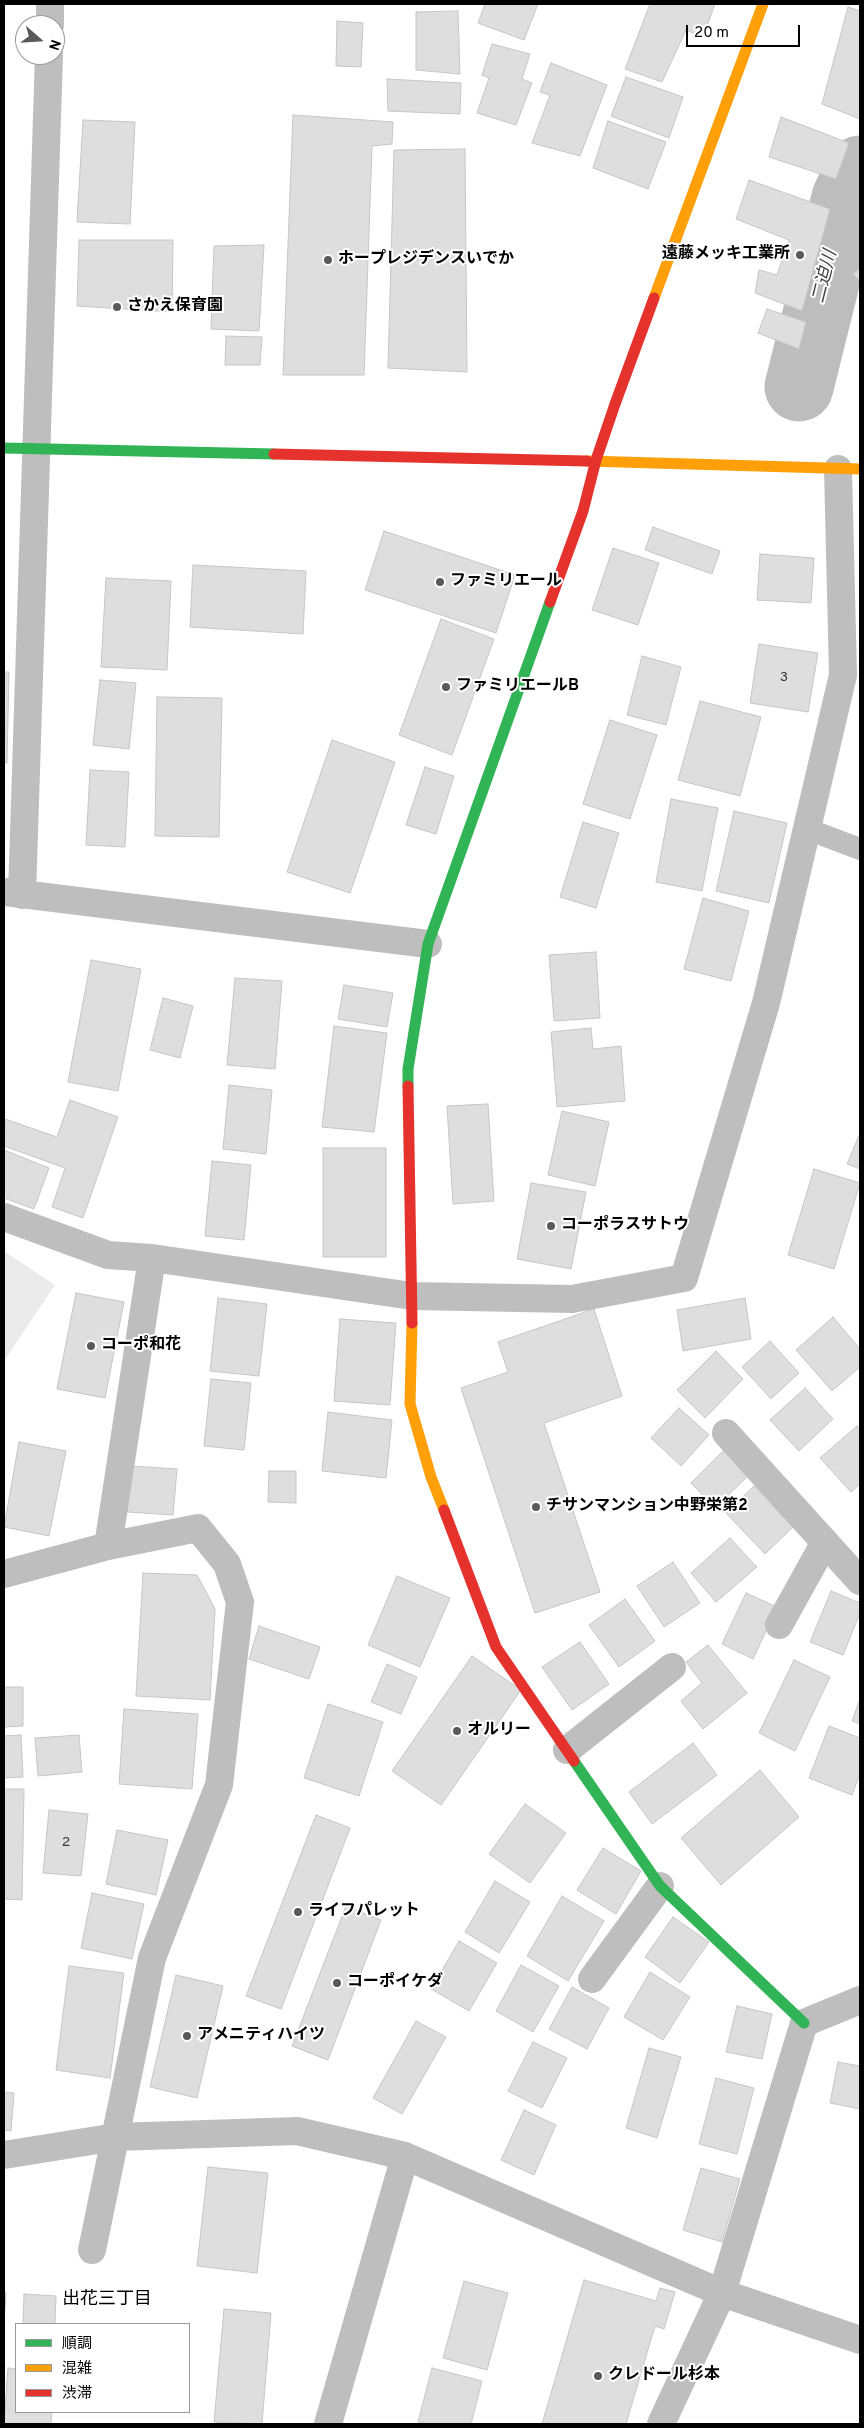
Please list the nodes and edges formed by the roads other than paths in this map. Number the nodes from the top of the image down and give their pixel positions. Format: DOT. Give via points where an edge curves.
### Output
graph roads {
  1 [pos="763,4"];
  2 [pos="49,65"];
  3 [pos="4,448"];
  4 [pos="35,449"];
  5 [pos="596,460"];
  6 [pos="849,469"];
  7 [pos="807,829"];
  8 [pos="860,849"];
  9 [pos="13,894"];
  10 [pos="428,944"];
  11 [pos="4,1217"];
  12 [pos="152,1258"];
  13 [pos="412,1296"];
  14 [pos="726,1433"];
  15 [pos="825,1542"];
  16 [pos="108,1546"];
  17 [pos="4,1574"];
  18 [pos="860,1581"];
  19 [pos="779,1625"];
  20 [pos="672,1666"];
  21 [pos="567,1750"];
  22 [pos="660,1886"];
  23 [pos="592,1979"];
  24 [pos="860,2000"];
  25 [pos="804,2023"];
  26 [pos="116,2137"];
  27 [pos="4,2155"];
  28 [pos="405,2156"];
  29 [pos="92,2250"];
  30 [pos="722,2293"];
  31 [pos="860,2340"];
  32 [pos="328,2424"];
  33 [pos="661,2424"];
  1 -- 5 [label="street"];
  2 -- 4 [label="street"];
  3 -- 4 [label="street"];
  4 -- 5 [label="street"];
  4 -- 9 [label="street"];
  5 -- 6 [label="street"];
  5 -- 10 [label="street" via="583,511"];
  6 -- 7 [label="street" via="843,675"];
  7 -- 8 [label="lane"];
  7 -- 13 [label="street" via="766,1003 684,1278 572,1299"];
  9 -- 10 [label="street"];
  10 -- 13 [label="street" via="408,1070"];
  11 -- 12 [label="street" via="108,1255"];
  12 -- 13 [label="street"];
  12 -- 16 [label="street"];
  13 -- 21 [label="street" via="410,1404 431,1477 496,1647"];
  14 -- 15 [label="street"];
  15 -- 18 [label="street"];
  15 -- 19 [label="street"];
  16 -- 17 [label="street"];
  16 -- 26 [label="street" via="198,1528 227,1564 240,1602 219,1786 152,1958"];
  20 -- 21 [label="street"];
  21 -- 22 [label="street"];
  22 -- 23 [label="street"];
  22 -- 25 [label="street"];
  24 -- 25 [label="street"];
  25 -- 30 [label="street"];
  26 -- 27 [label="street"];
  26 -- 28 [label="street" via="297,2131"];
  26 -- 29 [label="street"];
  28 -- 30 [label="street"];
  28 -- 32 [label="street"];
  30 -- 31 [label="street"];
  30 -- 33 [label="street"];
}
